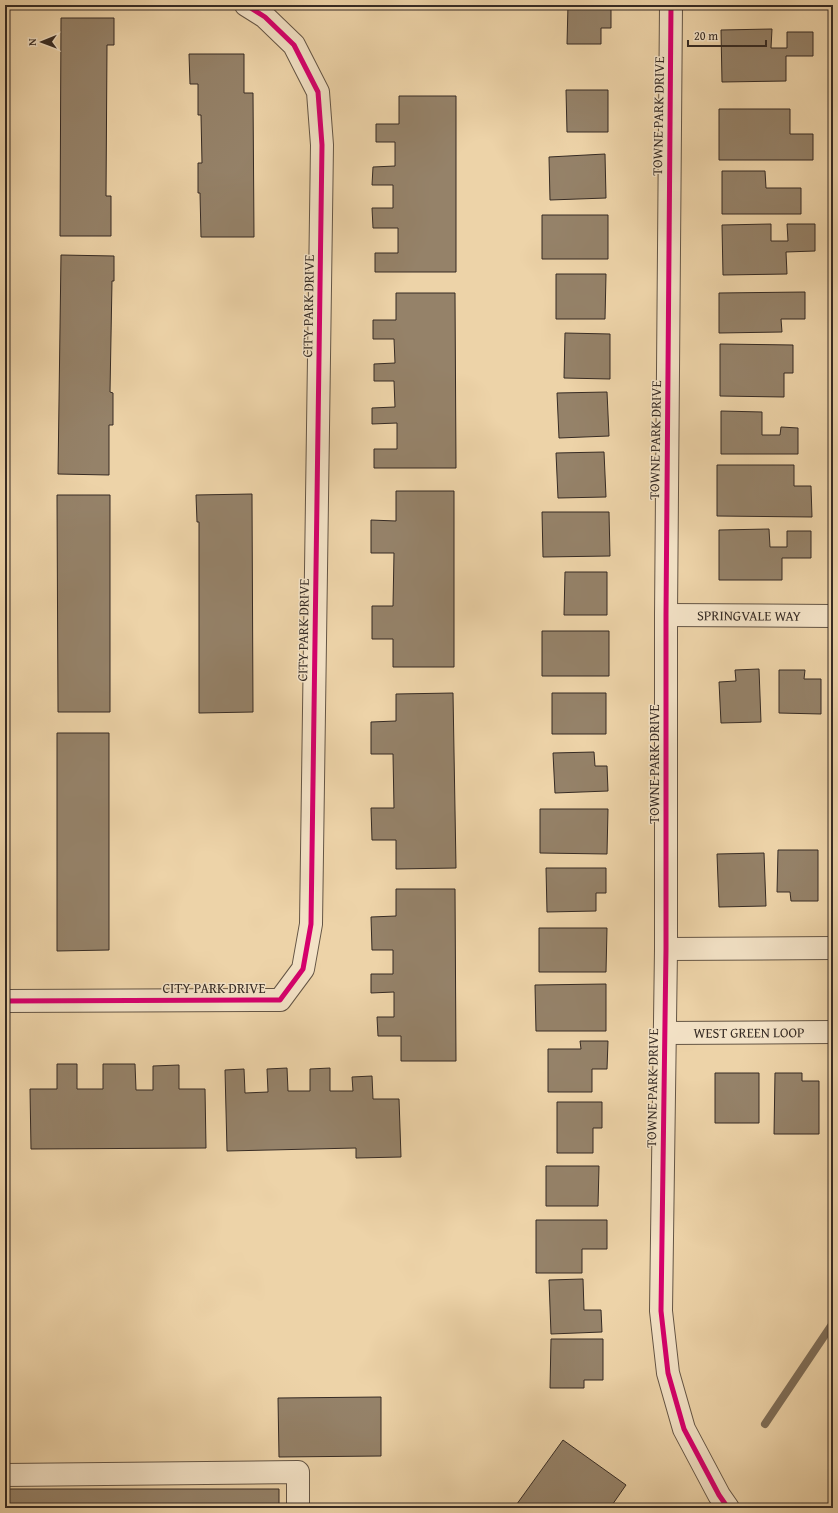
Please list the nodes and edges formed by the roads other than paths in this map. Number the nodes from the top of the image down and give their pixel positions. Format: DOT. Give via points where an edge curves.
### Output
graph roads {
  1 [pos="246,5"];
  2 [pos="671,5"];
  3 [pos="666,615"];
  4 [pos="833,616"];
  5 [pos="833,948"];
  6 [pos="666,949"];
  7 [pos="5,1001"];
  8 [pos="833,1032"];
  9 [pos="664,1033"];
  10 [pos="5,1475"];
  11 [pos="298,1508"];
  12 [pos="728,1508"];
  1 -- 7 [label="street, CITY PARK DRIVE" via="265,17 294,45 318,92 322,145 311,924 303,969 280,1000"];
  2 -- 3 [label="street, TOWNE PARK DRIVE"];
  3 -- 4 [label="street, SPRINGVALE WAY"];
  3 -- 6 [label="street, TOWNE PARK DRIVE"];
  5 -- 6 [label="street"];
  6 -- 9 [label="street, TOWNE PARK DRIVE"];
  8 -- 9 [label="street, WEST GREEN LOOP"];
  9 -- 12 [label="street, TOWNE PARK DRIVE" via="661,1311 668,1374 684,1429"];
  10 -- 11 [label="street" via="298,1472"];
}
